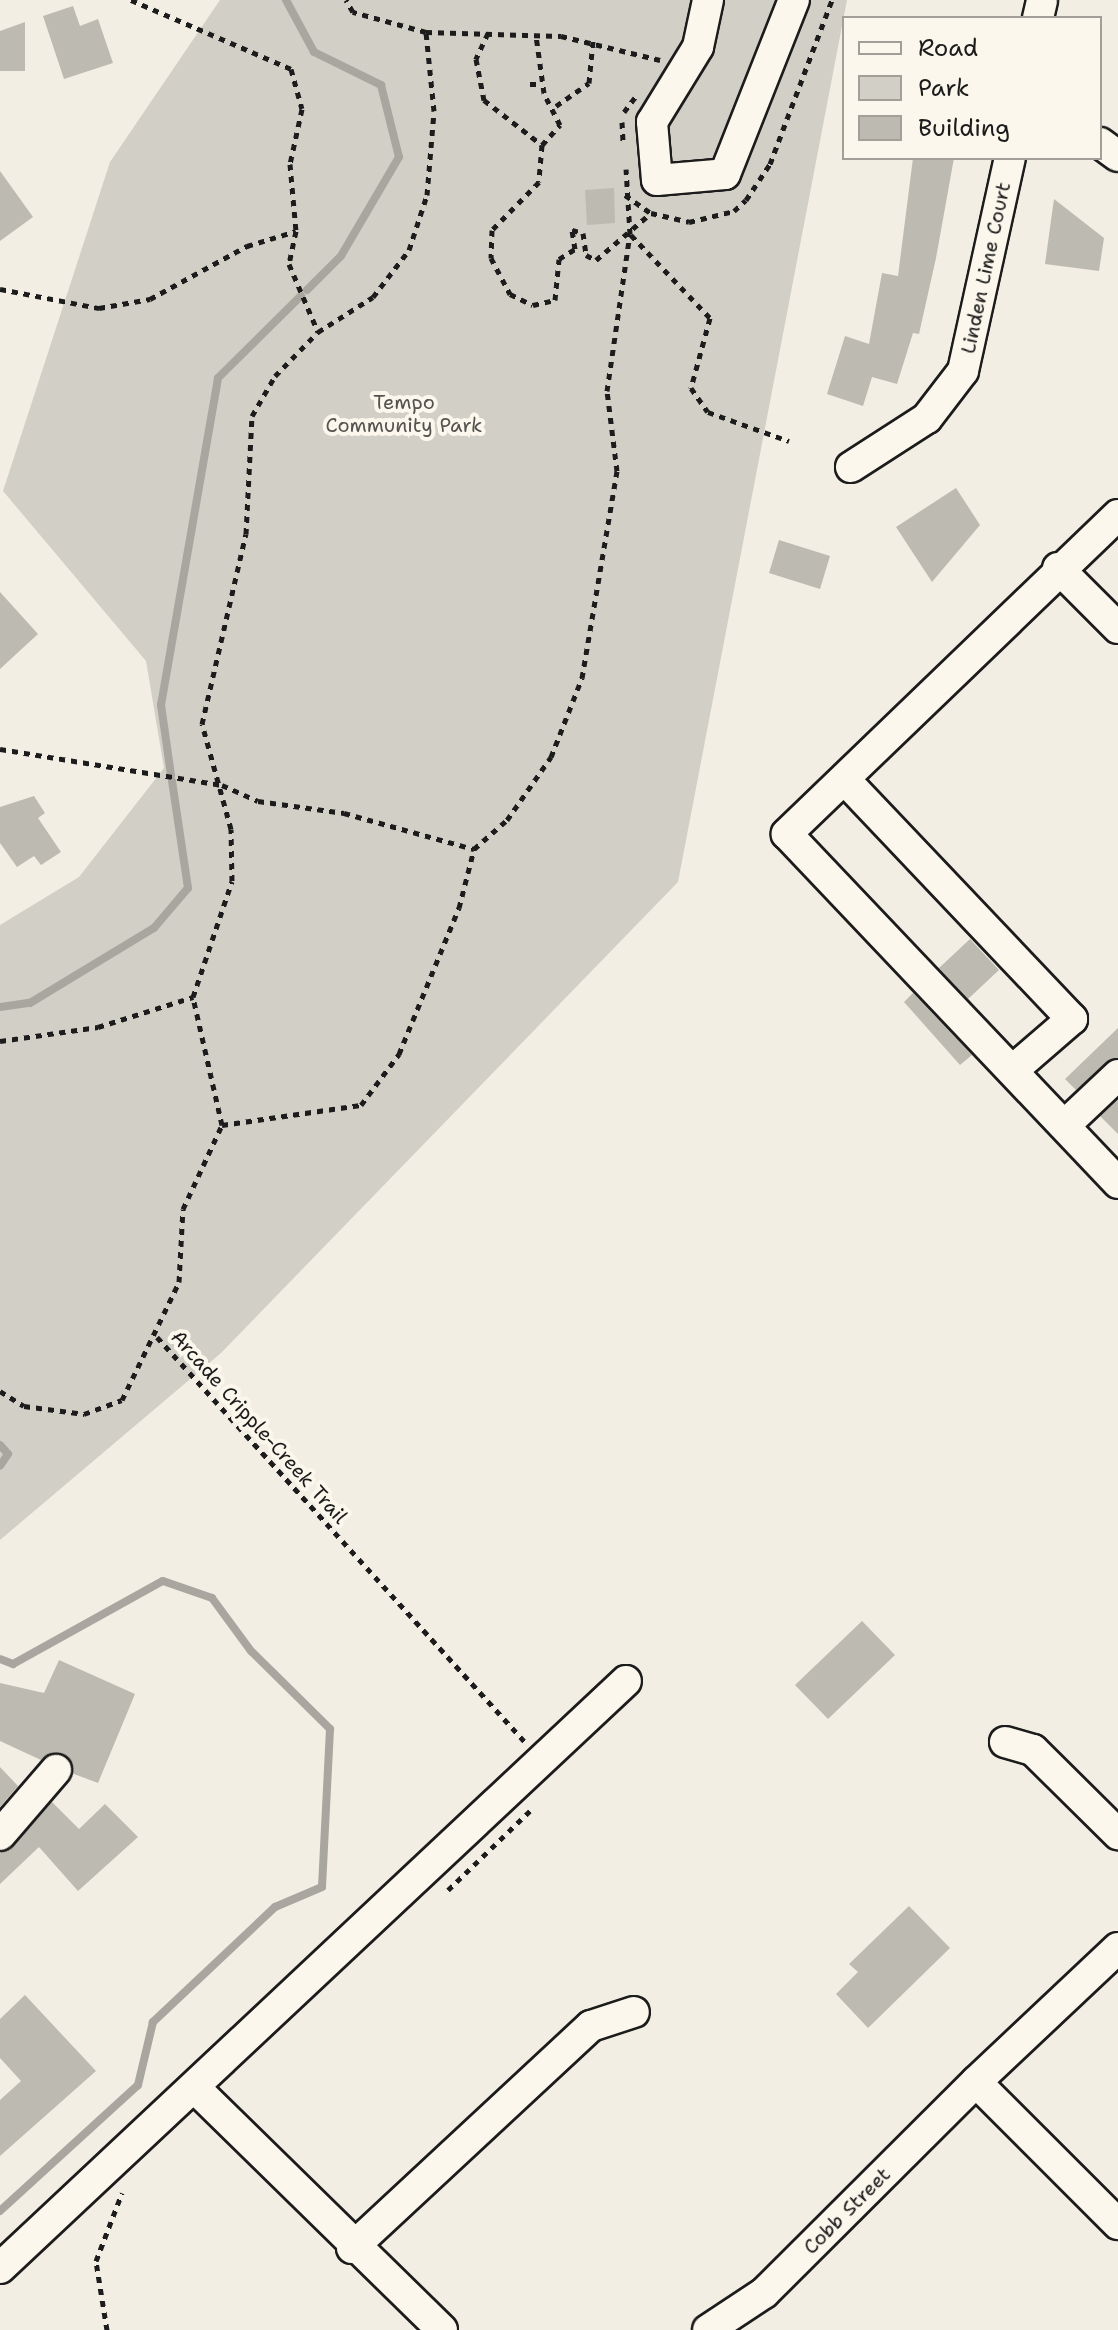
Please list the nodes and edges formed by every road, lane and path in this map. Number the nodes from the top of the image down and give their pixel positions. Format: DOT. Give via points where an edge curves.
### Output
graph roads {
  1 [pos="131,0"];
  2 [pos="346,0"];
  3 [pos="708,0"];
  4 [pos="794,0"];
  5 [pos="426,32"];
  6 [pos="488,33"];
  7 [pos="536,35"];
  8 [pos="593,41"];
  9 [pos="665,61"];
  10 [pos="530,84"];
  11 [pos="541,84"];
  12 [pos="627,101"];
  13 [pos="556,106"];
  14 [pos="542,145"];
  15 [pos="625,151"];
  16 [pos="1010,160"];
  17 [pos="626,162"];
  18 [pos="651,213"];
  19 [pos="296,231"];
  20 [pos="630,234"];
  21 [pos="0,289"];
  22 [pos="318,332"];
  23 [pos="789,441"];
  24 [pos="851,467"];
  25 [pos="1117,518"];
  26 [pos="1058,568"];
  27 [pos="1118,628"];
  28 [pos="0,749"];
  29 [pos="847,782"];
  30 [pos="222,785"];
  31 [pos="474,849"];
  32 [pos="193,997"];
  33 [pos="0,1041"];
  34 [pos="1014,1069"];
  35 [pos="1118,1075"];
  36 [pos="222,1125"];
  37 [pos="1065,1125"];
  38 [pos="1117,1181"];
  39 [pos="157,1337"];
  40 [pos="0,1391"];
  41 [pos="626,1681"];
  42 [pos="1005,1742"];
  43 [pos="541,1761"];
  44 [pos="56,1770"];
  45 [pos="538,1803"];
  46 [pos="1118,1834"];
  47 [pos="0,1835"];
  48 [pos="435,1902"];
  49 [pos="1118,1948"];
  50 [pos="634,2012"];
  51 [pos="976,2082"];
  52 [pos="194,2087"];
  53 [pos="130,2185"];
  54 [pos="1118,2224"];
  55 [pos="352,2248"];
  56 [pos="0,2268"];
  57 [pos="107,2330"];
  58 [pos="442,2330"];
  59 [pos="708,2330"];
  1 -- 19 [label="path" via="291,69 302,109 290,164"];
  2 -- 5 [label="path" via="353,12"];
  3 -- 4 [label="street" via="698,47 652,122 657,180 725,174"];
  5 -- 6 [label="path"];
  5 -- 22 [label="path" via="434,111 428,181 409,250 373,297"];
  6 -- 7 [label="path"];
  6 -- 14 [label="path" via="476,59 484,100"];
  7 -- 8 [label="path"];
  7 -- 11 [label="path"];
  8 -- 9 [label="path"];
  8 -- 13 [label="path" via="589,83"];
  10 -- 11 [label="path"];
  11 -- 13 [label="path"];
  12 -- 15 [label="path"];
  13 -- 14 [label="path" via="560,125"];
  14 -- 20 [label="path" via="539,182 492,230 491,258 510,294 533,305 555,300 559,259 575,249 572,230 583,233 586,255 596,260"];
  16 -- 24 [label="street, Linden Lime Court" via="963,371 927,418"];
  17 -- 20 [label="path"];
  18 -- 20 [label="path"];
  19 -- 21 [label="path" via="247,246 150,299 99,308"];
  19 -- 22 [label="path" via="289,264"];
  20 -- 23 [label="path" via="710,318 691,388 708,412"];
  20 -- 31 [label="path" via="607,391 617,471 582,678 551,757 507,820"];
  22 -- 30 [label="path" via="275,376 252,416 246,534 202,724"];
  25 -- 26 [label="street"];
  26 -- 27 [label="street"];
  26 -- 29 [label="street"];
  28 -- 30 [label="path"];
  29 -- 34 [label="street" via="1072,1019"];
  29 -- 34 [label="street" via="787,834"];
  30 -- 31 [label="path" via="258,801 344,813"];
  30 -- 32 [label="path" via="232,881"];
  31 -- 36 [label="path" via="459,908 399,1054 361,1105"];
  32 -- 33 [label="path" via="98,1027"];
  32 -- 36 [label="path"];
  34 -- 37 [label="street"];
  35 -- 37 [label="street"];
  36 -- 39 [label="path, Arcade Cripple-Creek Trail" via="183,1209 179,1282"];
  37 -- 38 [label="street"];
  39 -- 40 [label="path" via="122,1400 84,1414 24,1406"];
  39 -- 43 [label="path, Arcade Cripple-Creek Trail"];
  41 -- 43 [label="street"];
  42 -- 46 [label="street" via="1033,1750"];
  43 -- 52 [label="street"];
  44 -- 47 [label="street" via="44,1793"];
  45 -- 48 [label="path"];
  49 -- 51 [label="street, Cobb Street"];
  50 -- 55 [label="street" via="591,2026"];
  51 -- 54 [label="street"];
  51 -- 59 [label="street, Cobb Street" via="764,2293"];
  52 -- 55 [label="street"];
  52 -- 56 [label="street"];
  53 -- 57 [label="path" via="96,2261"];
  55 -- 58 [label="street"];
}
